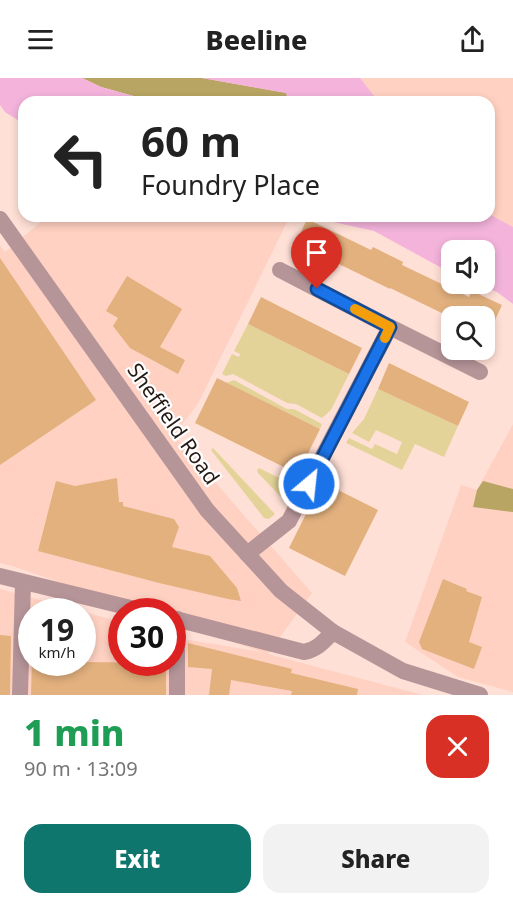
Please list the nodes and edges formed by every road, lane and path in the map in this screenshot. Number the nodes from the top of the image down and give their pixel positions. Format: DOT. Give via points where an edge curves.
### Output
graph roads {
  1 [pos="0,219"];
  2 [pos="280,270"];
  3 [pos="390,327"];
  4 [pos="480,372"];
  5 [pos="247,554"];
  6 [pos="0,576"];
  7 [pos="23,582"];
  8 [pos="108,603"];
  9 [pos="186,622"];
  10 [pos="333,632"];
  11 [pos="176,676"];
  12 [pos="476,694"];
  13 [pos="20,695"];
  14 [pos="177,695"];
  1 -- 5 [label="street, Sheffield Road" via="207,510"];
  2 -- 3 [label="street"];
  3 -- 4 [label="street"];
  3 -- 5 [label="street" via="289,521"];
  5 -- 10 [label="street, Sheffield Road" via="281,591"];
  6 -- 7 [label="street"];
  7 -- 8 [label="street"];
  7 -- 13 [label="street"];
  9 -- 10 [label="street" via="304,652 320,646"];
  10 -- 12 [label="street, Sheffield Road" via="403,671"];
  11 -- 14 [label="street"];
}
